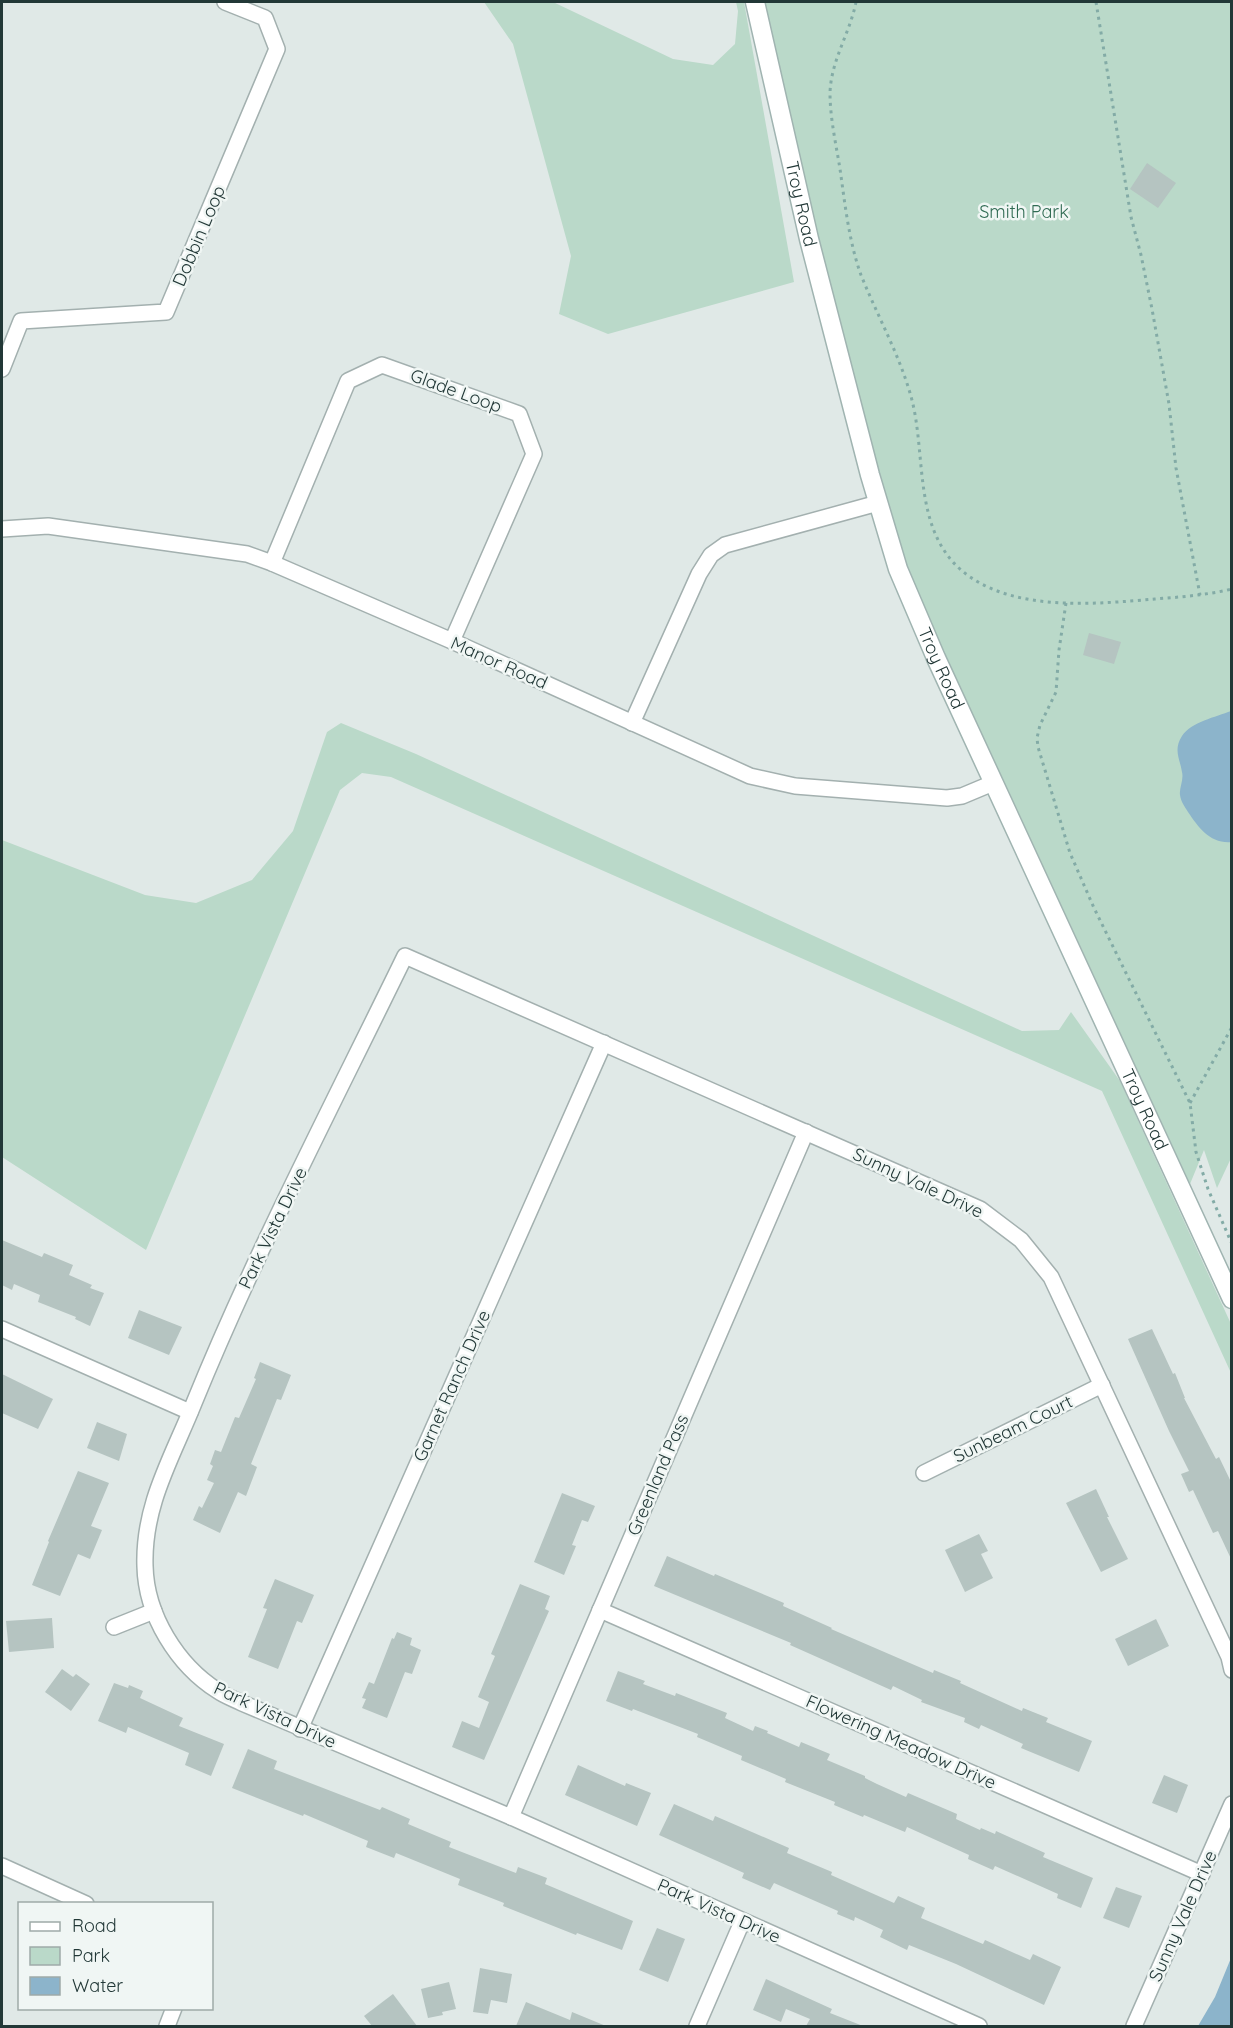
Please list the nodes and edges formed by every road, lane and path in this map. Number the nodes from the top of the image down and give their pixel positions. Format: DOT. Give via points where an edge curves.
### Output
graph roads {
  1 [pos="225,2"];
  2 [pos="754,2"];
  3 [pos="856,2"];
  4 [pos="1096,2"];
  5 [pos="2,369"];
  6 [pos="878,503"];
  7 [pos="2,529"];
  8 [pos="272,563"];
  9 [pos="1232,589"];
  10 [pos="1200,595"];
  11 [pos="1066,603"];
  12 [pos="452,642"];
  13 [pos="632,723"];
  14 [pos="993,783"];
  15 [pos="405,956"];
  16 [pos="1232,1027"];
  17 [pos="604,1043"];
  18 [pos="1190,1103"];
  19 [pos="806,1132"];
  20 [pos="1232,1244"];
  21 [pos="1232,1299"];
  22 [pos="2,1329"];
  23 [pos="1102,1385"];
  24 [pos="190,1412"];
  25 [pos="924,1473"];
  26 [pos="600,1610"];
  27 [pos="154,1611"];
  28 [pos="114,1627"];
  29 [pos="1232,1670"];
  30 [pos="300,1729"];
  31 [pos="1232,1804"];
  32 [pos="510,1817"];
  33 [pos="2,1866"];
  34 [pos="1202,1874"];
  35 [pos="82,1902"];
  36 [pos="742,1922"];
  37 [pos="173,2010"];
  38 [pos="167,2026"];
  39 [pos="698,2026"];
  40 [pos="979,2026"];
  41 [pos="1134,2026"];
  1 -- 5 [label="street, Dobbin Loop" via="265,18 277,49 166,312 21,321"];
  2 -- 6 [label="street, Troy Road" via="808,239"];
  3 -- 11 [label="path" via="831,79 833,129 855,256 910,393 933,527 947,554 968,575 1018,596"];
  4 -- 10 [label="path"];
  6 -- 13 [label="street" via="725,545 711,555"];
  6 -- 14 [label="street, Troy Road" via="914,610"];
  7 -- 8 [label="street, Manor Road" via="48,526 227,550"];
  8 -- 12 [label="street, Manor Road"];
  8 -- 12 [label="street, Glade Loop" via="348,381 382,365 519,414 534,454"];
  9 -- 10 [label="path"];
  10 -- 11 [label="path"];
  11 -- 18 [label="path" via="1056,692 1040,725 1038,747 1070,853"];
  12 -- 13 [label="street, Manor Road"];
  13 -- 14 [label="street, Manor Road" via="750,776 795,786 947,798"];
  14 -- 21 [label="street, Troy Road"];
  15 -- 17 [label="street, Sunny Vale Drive"];
  15 -- 24 [label="street, Park Vista Drive" via="224,1329"];
  16 -- 18 [label="path"];
  17 -- 19 [label="street, Sunny Vale Drive"];
  17 -- 30 [label="street, Garnet Ranch Drive"];
  18 -- 20 [label="path" via="1196,1152"];
  19 -- 23 [label="street, Sunny Vale Drive" via="980,1209 1021,1240 1051,1277"];
  19 -- 26 [label="street, Greenland Pass"];
  22 -- 24 [label="street"];
  23 -- 25 [label="street, Sunbeam Court"];
  23 -- 29 [label="street, Sunny Vale Drive"];
  24 -- 27 [label="street, Park Vista Drive" via="152,1502 147,1524 146,1580"];
  26 -- 32 [label="street, Greenland Pass"];
  26 -- 34 [label="street, Flowering Meadow Drive"];
  27 -- 28 [label="street"];
  27 -- 30 [label="street, Park Vista Drive" via="163,1633 199,1676 218,1691"];
  30 -- 32 [label="street, Park Vista Drive"];
  31 -- 34 [label="street, Sunny Vale Drive"];
  32 -- 36 [label="street, Park Vista Drive"];
  33 -- 35 [label="street"];
  34 -- 41 [label="street, Sunny Vale Drive"];
  36 -- 39 [label="street"];
  36 -- 40 [label="street, Park Vista Drive"];
  37 -- 38 [label="street"];
}
